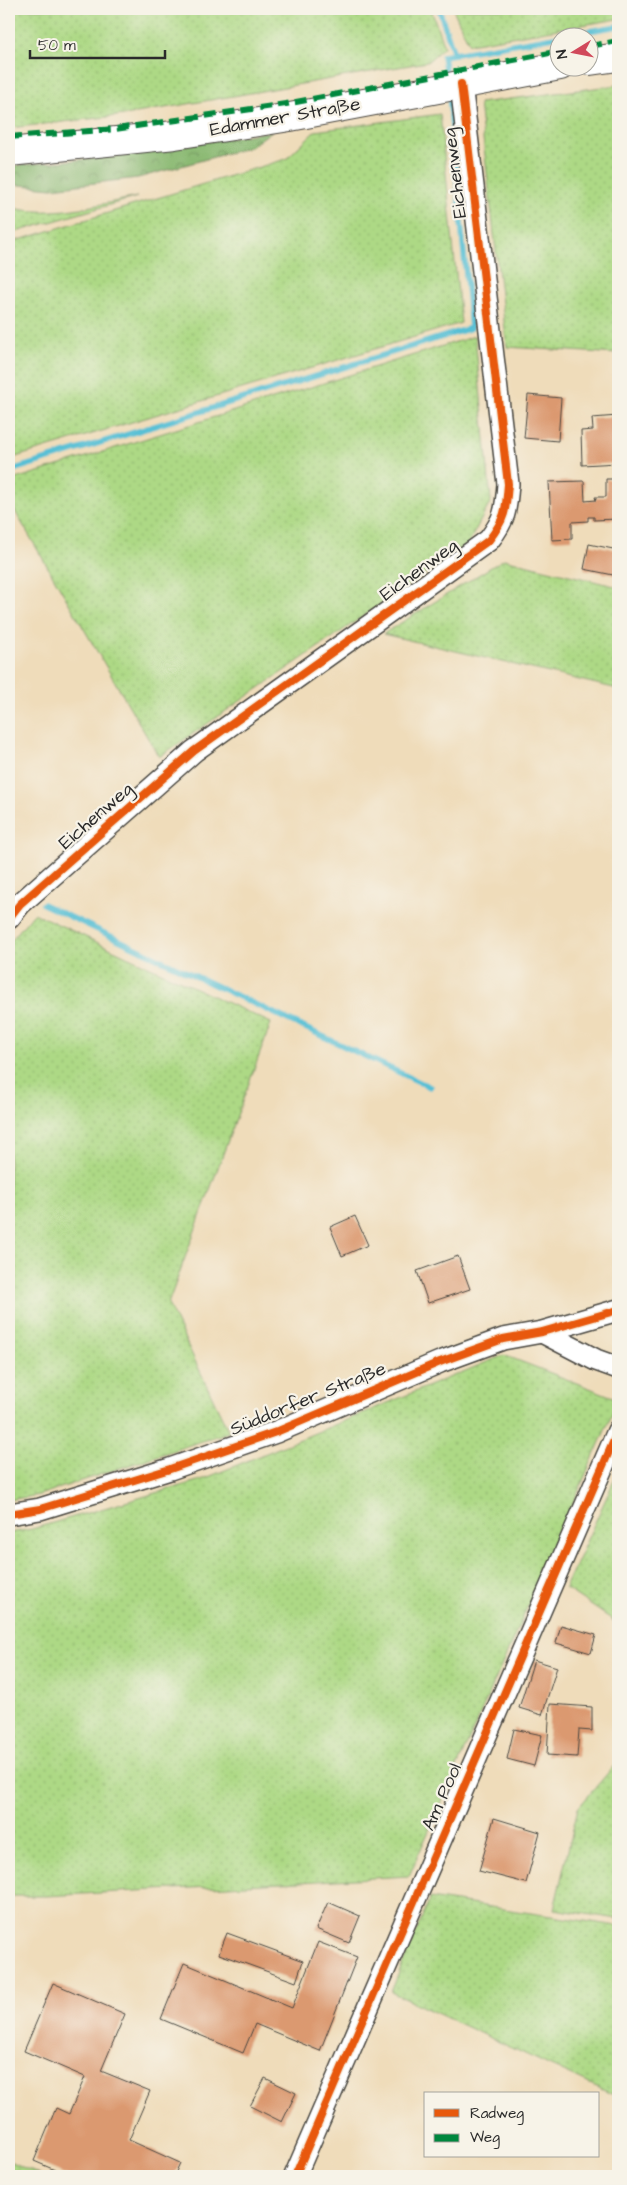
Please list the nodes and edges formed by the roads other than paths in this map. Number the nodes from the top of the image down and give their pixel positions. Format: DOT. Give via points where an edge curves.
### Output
graph roads {
  1 [pos="618,56"];
  2 [pos="600,59"];
  3 [pos="550,68"];
  4 [pos="452,86"];
  5 [pos="9,152"];
  6 [pos="9,918"];
  7 [pos="618,1310"];
  8 [pos="542,1332"];
  9 [pos="618,1368"];
  10 [pos="618,1431"];
  11 [pos="9,1514"];
  12 [pos="295,2176"];
  1 -- 2 [label="main road"];
  3 -- 4 [label="main road, Edammer Straße"];
  4 -- 5 [label="main road, Edammer Straße" via="184,134"];
  4 -- 6 [label="street, Eichenweg" via="508,484 506,510 498,528 489,540 194,751 20,904"];
  7 -- 8 [label="street, Süddorfer Straße"];
  8 -- 9 [label="street"];
  8 -- 11 [label="street, Süddorfer Straße" via="503,1339 449,1358 276,1432 179,1466 40,1509"];
  10 -- 12 [label="street, Am Pool"];
}
